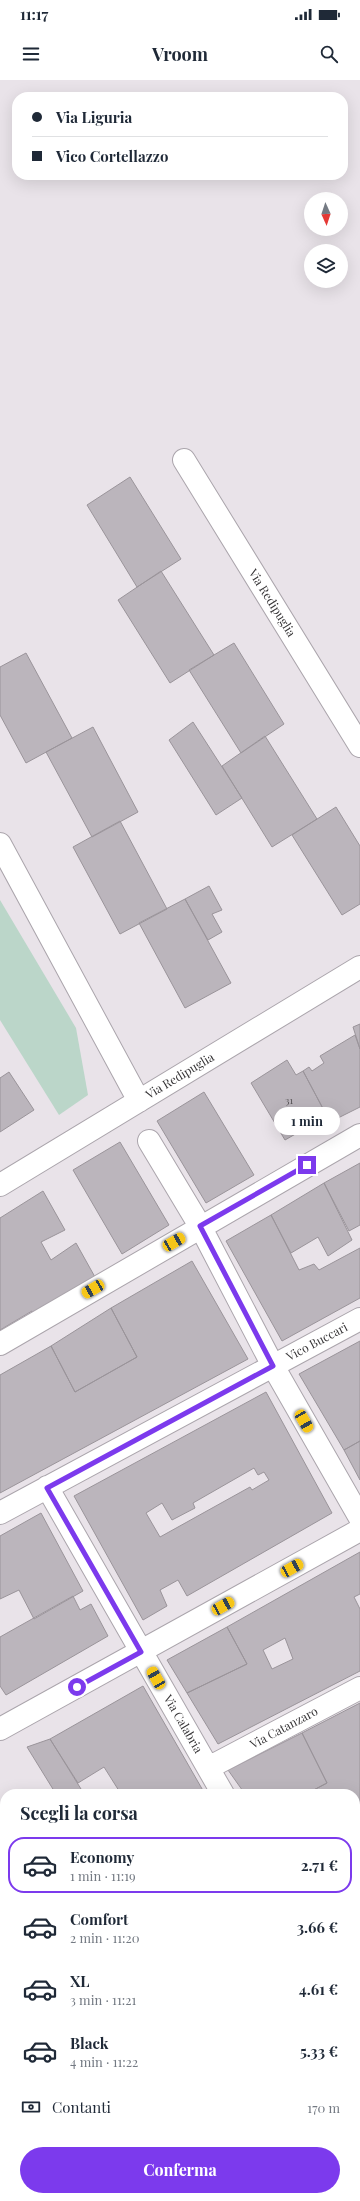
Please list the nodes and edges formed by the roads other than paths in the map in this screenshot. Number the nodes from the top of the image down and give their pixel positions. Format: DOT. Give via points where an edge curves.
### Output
graph roads {
  1 [pos="184,460"];
  2 [pos="360,746"];
  3 [pos="0,844"];
  4 [pos="360,967"];
  5 [pos="139,1101"];
  6 [pos="360,1135"];
  7 [pos="149,1142"];
  8 [pos="0,1185"];
  9 [pos="200,1226"];
  10 [pos="360,1319"];
  11 [pos="0,1344"];
  12 [pos="273,1366"];
  13 [pos="47,1488"];
  14 [pos="0,1513"];
  15 [pos="360,1518"];
  16 [pos="360,1530"];
  17 [pos="141,1652"];
  18 [pos="360,1688"];
  19 [pos="0,1729"];
  20 [pos="208,1768"];
  21 [pos="220,1789"];
  1 -- 2 [label="street, Via Redipuglia"];
  3 -- 5 [label="street"];
  4 -- 5 [label="street, Via Redipuglia"];
  5 -- 8 [label="street, Via Redipuglia"];
  6 -- 9 [label="street"];
  7 -- 9 [label="street"];
  9 -- 11 [label="street"];
  9 -- 12 [label="street"];
  10 -- 12 [label="street, Vico Buccari"];
  12 -- 13 [label="street, Vico Buccari"];
  12 -- 15 [label="street"];
  13 -- 14 [label="street, Vico Buccari"];
  13 -- 17 [label="street, Via Calabria"];
  16 -- 17 [label="street"];
  17 -- 19 [label="street"];
  17 -- 20 [label="street, Via Calabria"];
  18 -- 20 [label="street, Via Catanzaro"];
  20 -- 21 [label="street, Via Calabria"];
}
